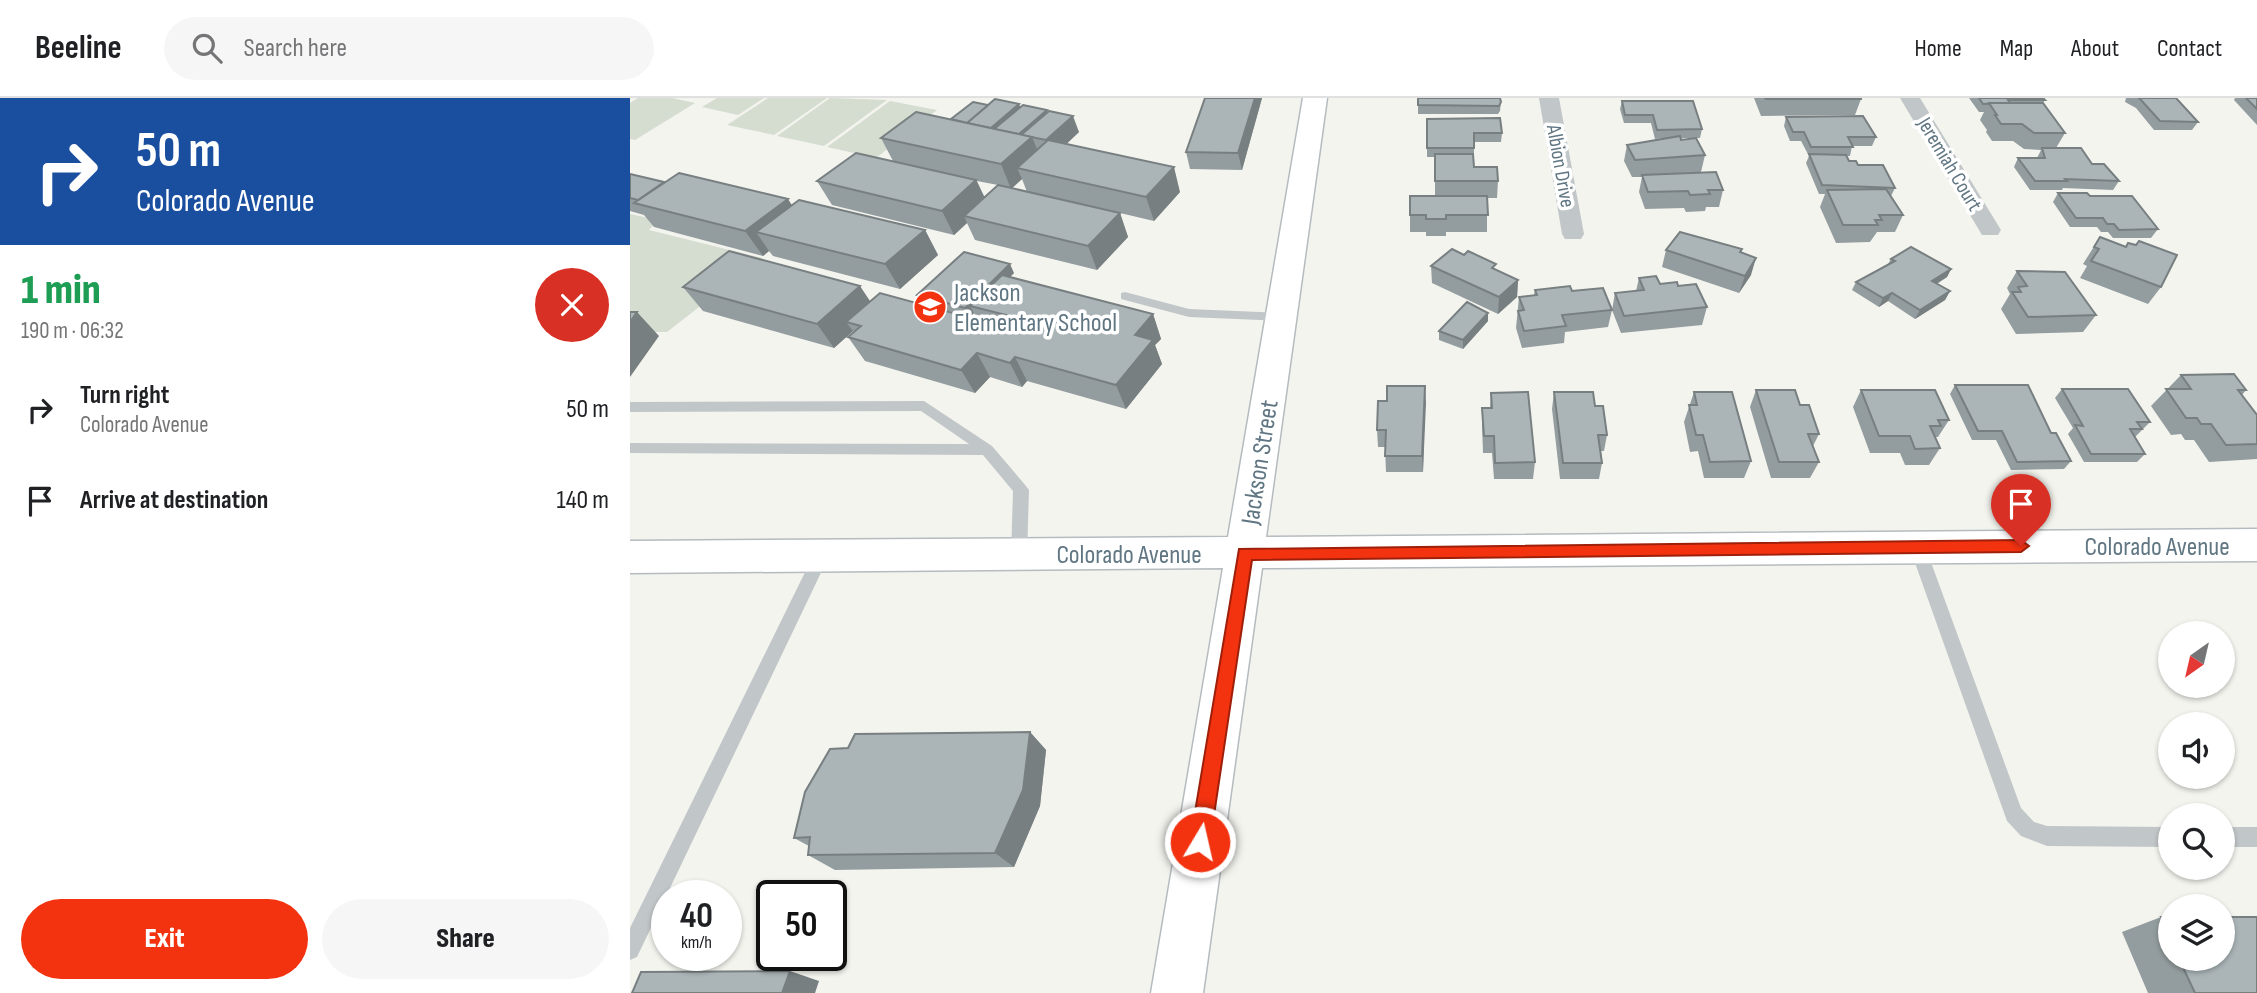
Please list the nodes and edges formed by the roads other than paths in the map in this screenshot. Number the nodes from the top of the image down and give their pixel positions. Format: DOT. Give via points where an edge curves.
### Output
graph roads {
  1 [pos="1315,98"];
  2 [pos="1549,98"];
  3 [pos="1910,98"];
  4 [pos="1990,230"];
  5 [pos="1573,234"];
  6 [pos="1125,296"];
  7 [pos="1281,317"];
  8 [pos="630,407"];
  9 [pos="630,448"];
  10 [pos="987,450"];
  11 [pos="2257,545"];
  12 [pos="1917,546"];
  13 [pos="1245,553"];
  14 [pos="1019,555"];
  15 [pos="821,556"];
  16 [pos="630,557"];
  17 [pos="2158,836"];
  18 [pos="2235,837"];
  19 [pos="2257,837"];
  20 [pos="638,917"];
  21 [pos="630,950"];
  22 [pos="1177,993"];
  1 -- 7 [label="street, Jackson Street"];
  2 -- 5 [label="street, Albion Drive"];
  3 -- 4 [label="street, Jeremiah Court"];
  6 -- 7 [label="lane" via="1189,313"];
  7 -- 13 [label="street, Jackson Street"];
  8 -- 10 [label="lane" via="924,406"];
  9 -- 10 [label="lane"];
  10 -- 14 [label="lane" via="1021,490"];
  11 -- 12 [label="street, Colorado Avenue"];
  12 -- 13 [label="street, Colorado Avenue"];
  12 -- 17 [label="lane" via="2014,814 2028,829 2047,836"];
  13 -- 14 [label="street, Colorado Avenue"];
  13 -- 22 [label="street, Jackson Street"];
  14 -- 15 [label="street, Colorado Avenue"];
  15 -- 16 [label="street, Colorado Avenue"];
  15 -- 20 [label="lane"];
  18 -- 19 [label="lane"];
  20 -- 21 [label="lane"];
}
